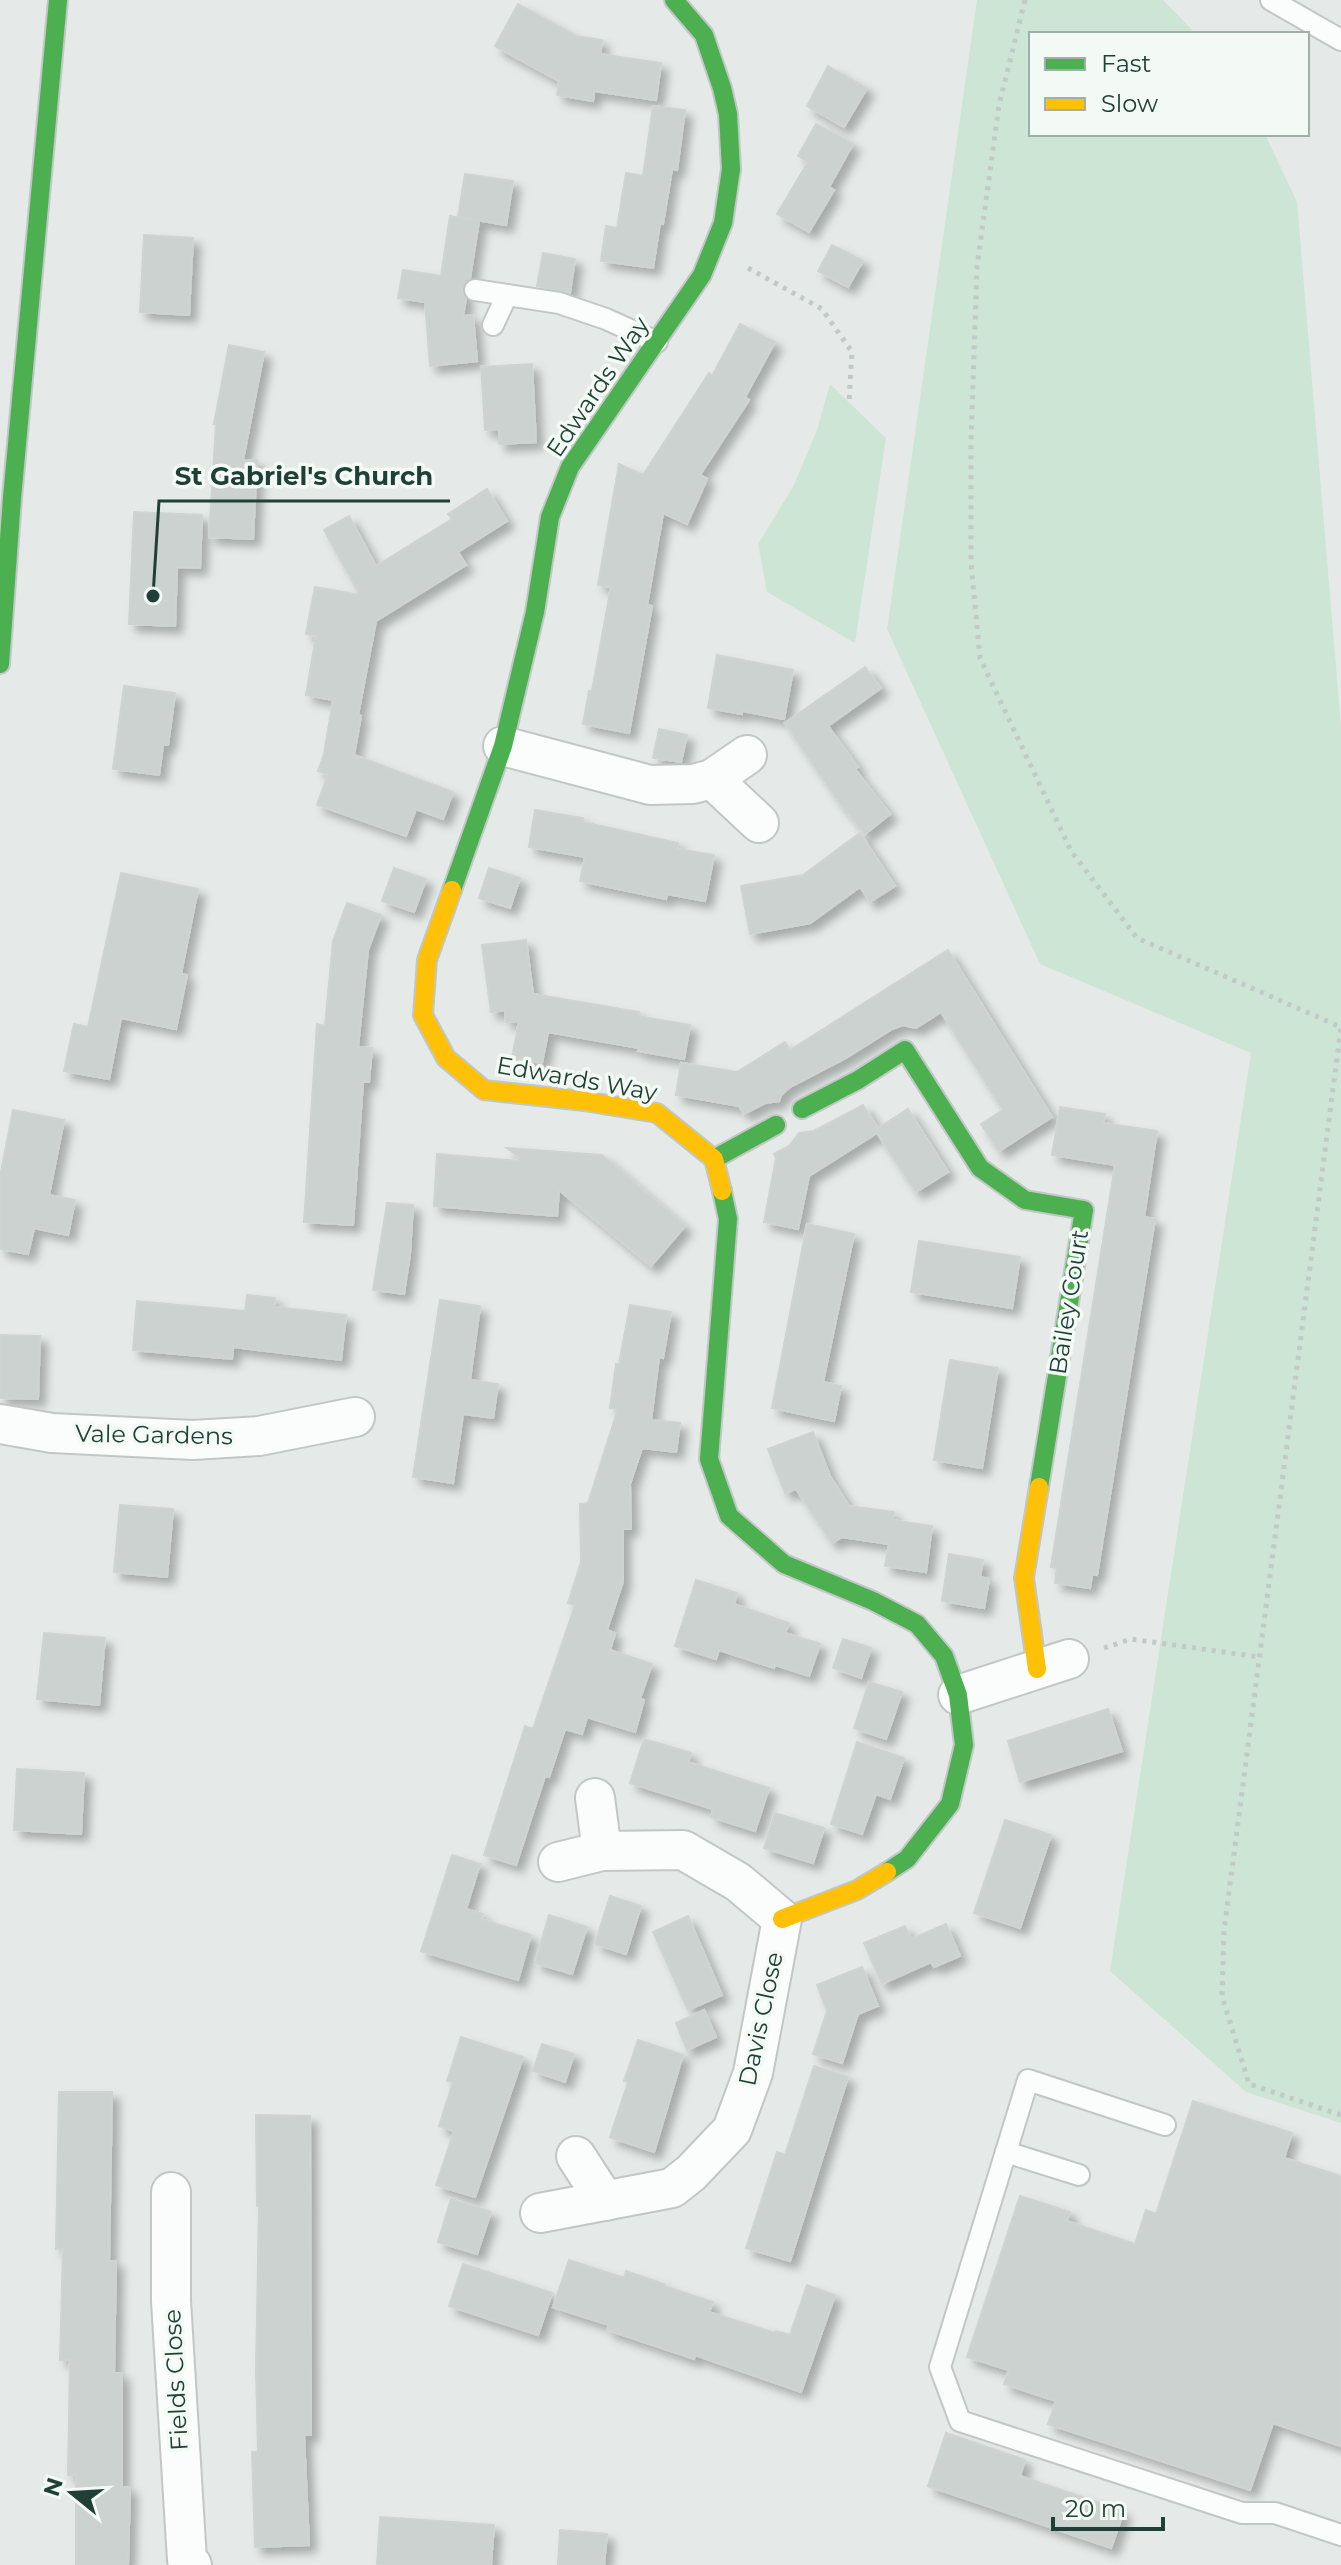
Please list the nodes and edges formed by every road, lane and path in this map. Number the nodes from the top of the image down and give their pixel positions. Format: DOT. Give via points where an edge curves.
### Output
graph roads {
  1 [pos="58,0"];
  2 [pos="674,0"];
  3 [pos="1025,0"];
  4 [pos="1271,0"];
  5 [pos="1341,40"];
  6 [pos="715,250"];
  7 [pos="475,290"];
  8 [pos="507,295"];
  9 [pos="493,325"];
  10 [pos="657,342"];
  11 [pos="849,402"];
  12 [pos="0,664"];
  13 [pos="503,746"];
  14 [pos="747,755"];
  15 [pos="712,779"];
  16 [pos="759,823"];
  17 [pos="802,1109"];
  18 [pos="776,1125"];
  19 [pos="714,1159"];
  20 [pos="355,1417"];
  21 [pos="0,1424"];
  22 [pos="1259,1657"];
  23 [pos="1053,1664"];
  24 [pos="958,1695"];
  25 [pos="595,1798"];
  26 [pos="602,1851"];
  27 [pos="558,1862"];
  28 [pos="782,1919"];
  29 [pos="1341,2115"];
  30 [pos="1165,2125"];
  31 [pos="1006,2152"];
  32 [pos="576,2156"];
  33 [pos="1079,2175"];
  34 [pos="171,2192"];
  35 [pos="605,2201"];
  36 [pos="540,2213"];
  37 [pos="1341,2535"];
  38 [pos="192,2565"];
  1 -- 12 [label="street"];
  2 -- 6 [label="street, Edwards Way" via="700,28 725,92 731,128 731,175"];
  3 -- 22 [label="path" via="999,105 977,267 971,563 980,658 1071,851 1137,938 1341,1027"];
  4 -- 5 [label="lane"];
  6 -- 10 [label="street, Edwards Way"];
  6 -- 11 [label="path" via="822,309 852,352"];
  7 -- 8 [label="lane"];
  8 -- 9 [label="lane"];
  8 -- 10 [label="lane" via="559,303"];
  10 -- 13 [label="street, Edwards Way" via="570,467 550,517 535,612"];
  13 -- 15 [label="street" via="650,785"];
  13 -- 19 [label="street, Edwards Way" via="427,960 423,1015 446,1058 484,1090 657,1113"];
  14 -- 15 [label="street"];
  15 -- 16 [label="street"];
  17 -- 23 [label="street, Bailey Court" via="905,1050 980,1168 1025,1200 1084,1210 1024,1578"];
  18 -- 19 [label="street"];
  19 -- 24 [label="street" via="728,1219 709,1459 729,1516 784,1564 917,1624 944,1656"];
  20 -- 21 [label="street, Vale Gardens" via="259,1436 193,1440 52,1433"];
  22 -- 23 [label="path" via="1131,1639"];
  22 -- 29 [label="path" via="1224,1931 1222,1996 1249,2084"];
  23 -- 24 [label="street"];
  24 -- 28 [label="street" via="964,1745 950,1804 916,1848 857,1890"];
  25 -- 26 [label="street"];
  26 -- 27 [label="street"];
  26 -- 28 [label="street" via="683,1850 738,1882"];
  28 -- 35 [label="street, Davis Close" via="753,2073 732,2130 691,2173 680,2203"];
  30 -- 31 [label="lane" via="1028,2080"];
  31 -- 33 [label="lane"];
  31 -- 37 [label="lane" via="940,2367 960,2421 1242,2513 1275,2513"];
  32 -- 35 [label="street"];
  34 -- 38 [label="street, Fields Close" via="172,2316 187,2560"];
  35 -- 36 [label="street, Davis Close"];
}
